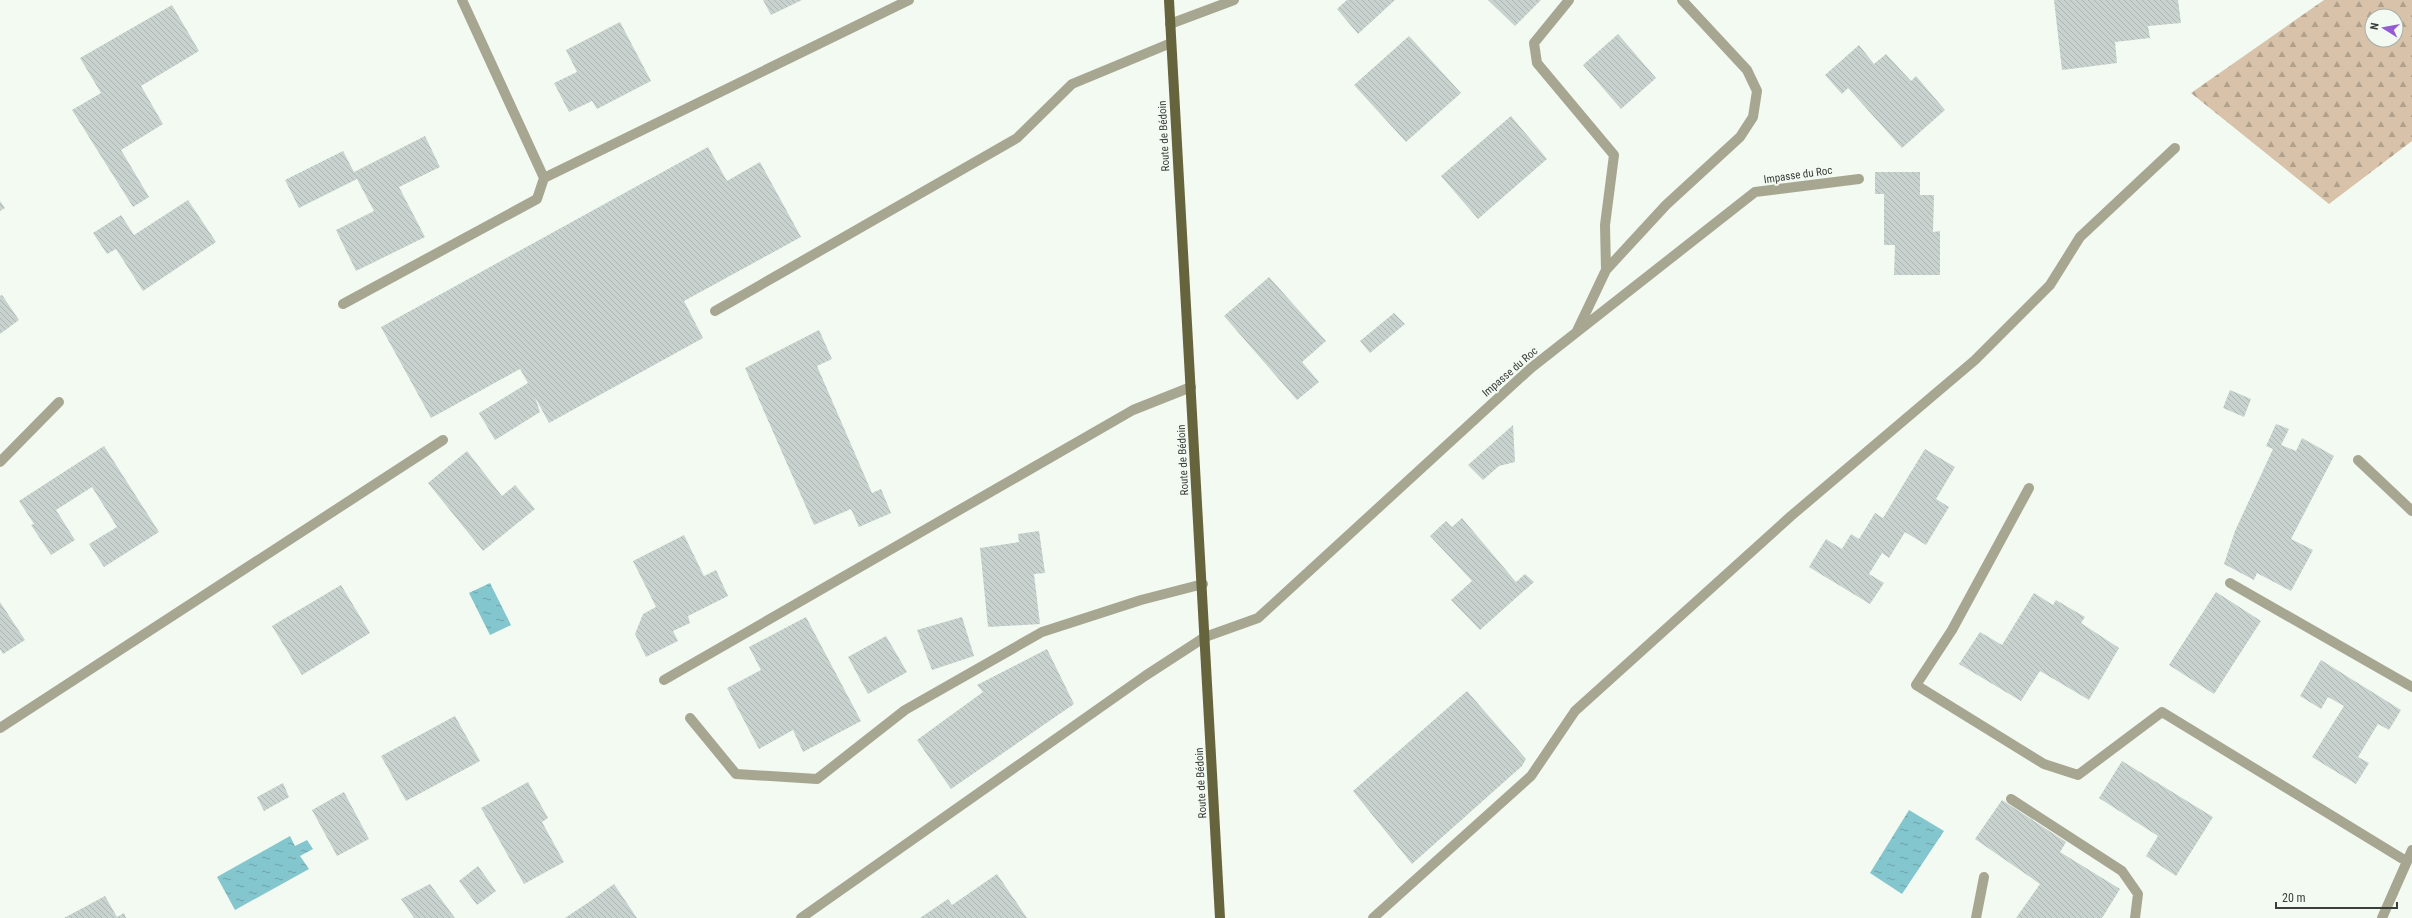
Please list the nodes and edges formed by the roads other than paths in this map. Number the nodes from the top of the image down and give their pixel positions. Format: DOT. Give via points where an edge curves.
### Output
graph roads {
  1 [pos="462,0"];
  2 [pos="909,0"];
  3 [pos="1169,0"];
  4 [pos="1234,0"];
  5 [pos="1569,0"];
  6 [pos="1682,0"];
  7 [pos="1170,24"];
  8 [pos="1171,44"];
  9 [pos="2175,148"];
  10 [pos="544,178"];
  11 [pos="1860,179"];
  12 [pos="1606,270"];
  13 [pos="343,304"];
  14 [pos="715,312"];
  15 [pos="1577,332"];
  16 [pos="1191,387"];
  17 [pos="59,402"];
  18 [pos="443,440"];
  19 [pos="2358,460"];
  20 [pos="0,462"];
  21 [pos="2029,488"];
  22 [pos="2412,511"];
  23 [pos="2230,583"];
  24 [pos="1203,584"];
  25 [pos="1205,637"];
  26 [pos="664,680"];
  27 [pos="2412,687"];
  28 [pos="690,718"];
  29 [pos="0,728"];
  30 [pos="2011,799"];
  31 [pos="2412,850"];
  32 [pos="2406,861"];
  33 [pos="1984,877"];
  34 [pos="801,918"];
  35 [pos="1220,918"];
  36 [pos="1373,918"];
  37 [pos="1976,918"];
  38 [pos="2135,918"];
  39 [pos="2382,918"];
  1 -- 10 [label="street"];
  2 -- 10 [label="street"];
  3 -- 7 [label="main road, Route de Bédoin"];
  4 -- 7 [label="street"];
  5 -- 12 [label="street" via="1534,43 1537,63 1614,155 1605,226"];
  6 -- 12 [label="street" via="1747,70 1757,91 1753,117 1740,137 1666,205"];
  7 -- 8 [label="main road, Route de Bédoin"];
  8 -- 14 [label="street" via="1072,84 1017,138"];
  8 -- 16 [label="main road, Route de Bédoin"];
  9 -- 36 [label="street" via="2080,237 2050,285 1975,360 1791,516 1575,712 1531,776"];
  10 -- 13 [label="street" via="537,199"];
  11 -- 15 [label="street, Impasse du Roc" via="1755,192"];
  12 -- 15 [label="street"];
  15 -- 25 [label="street, Impasse du Roc" via="1531,368 1258,618"];
  16 -- 24 [label="main road, Route de Bédoin"];
  16 -- 26 [label="street" via="1133,410"];
  17 -- 20 [label="street"];
  18 -- 29 [label="street"];
  19 -- 22 [label="street"];
  21 -- 32 [label="street" via="1952,630 1916,685 2044,764 2078,775 2162,712"];
  23 -- 27 [label="street"];
  24 -- 25 [label="main road, Route de Bédoin"];
  24 -- 28 [label="street" via="1141,600 1042,632 905,710 817,779 736,774"];
  25 -- 34 [label="street, Impasse du Roc" via="1138,681"];
  25 -- 35 [label="main road, Route de Bédoin"];
  30 -- 38 [label="street" via="2122,871 2138,894"];
  31 -- 32 [label="street"];
  32 -- 39 [label="street"];
  33 -- 37 [label="street"];
}
